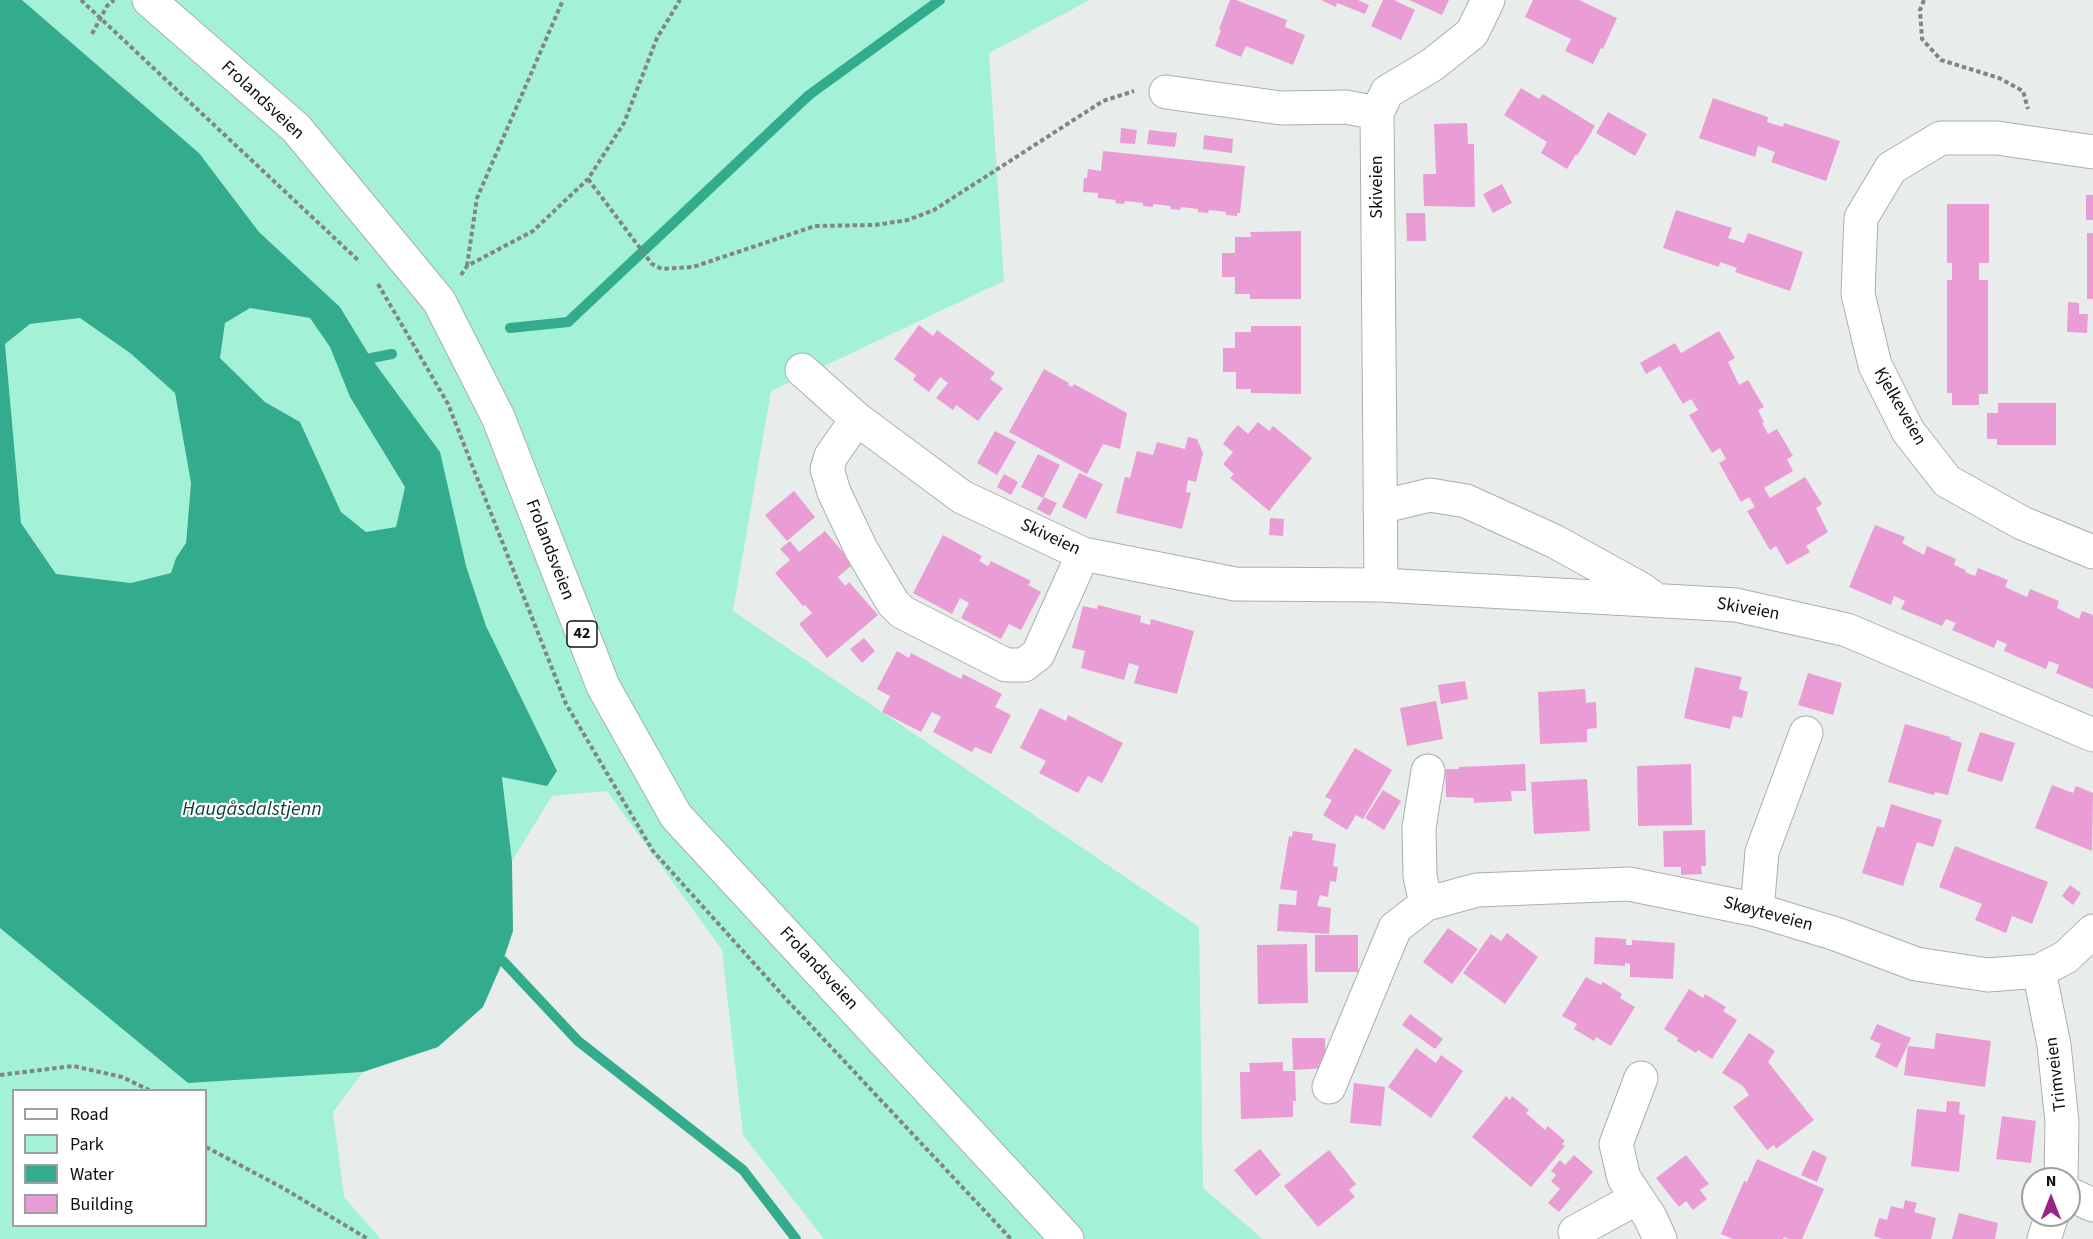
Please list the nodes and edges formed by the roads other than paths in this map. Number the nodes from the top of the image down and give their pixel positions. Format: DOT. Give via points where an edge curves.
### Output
graph roads {
  1 [pos="149,0"];
  2 [pos="1488,0"];
  3 [pos="1166,92"];
  4 [pos="1377,113"];
  5 [pos="2093,152"];
  6 [pos="802,370"];
  7 [pos="857,419"];
  8 [pos="1380,507"];
  9 [pos="2093,552"];
  10 [pos="1083,554"];
  11 [pos="1381,585"];
  12 [pos="1655,599"];
  13 [pos="1806,733"];
  14 [pos="2093,735"];
  15 [pos="1428,771"];
  16 [pos="1426,904"];
  17 [pos="1757,910"];
  18 [pos="2093,931"];
  19 [pos="2039,971"];
  20 [pos="1641,1078"];
  21 [pos="1329,1087"];
  22 [pos="2061,1167"];
  23 [pos="1637,1198"];
  24 [pos="1575,1232"];
  25 [pos="1068,1239"];
  26 [pos="1660,1239"];
  1 -- 25 [label="street, Frolandsveien / 42" via="296,128 439,301 498,417 603,686 676,816"];
  2 -- 4 [label="street" via="1472,33 1432,65 1387,92"];
  3 -- 4 [label="street" via="1281,108 1346,107"];
  4 -- 8 [label="street, Skiveien"];
  5 -- 9 [label="street, Kjelkeveien" via="1997,138 1941,138 1892,168 1861,218 1858,294 1875,365 1908,430 1947,481 2022,523"];
  6 -- 7 [label="street, Skiveien"];
  7 -- 10 [label="street, Skiveien" via="962,497"];
  7 -- 10 [label="street" via="831,456 827,469 861,549 902,612 1006,665 1024,665 1038,654"];
  8 -- 11 [label="street, Skiveien"];
  8 -- 12 [label="street" via="1430,495 1466,501 1554,541"];
  10 -- 11 [label="street, Skiveien" via="1235,584"];
  11 -- 12 [label="street, Skiveien"];
  12 -- 14 [label="street, Skiveien" via="1736,605 1847,630"];
  13 -- 17 [label="street" via="1762,852"];
  15 -- 16 [label="street" via="1419,828 1420,876"];
  16 -- 17 [label="street, Skøyteveien" via="1477,890 1629,884"];
  16 -- 21 [label="street, Skøyteveien" via="1395,928"];
  17 -- 19 [label="street, Skøyteveien" via="1916,964 1988,975"];
  18 -- 19 [label="street, Skøyteveien" via="2066,957"];
  19 -- 22 [label="street, Trimveien" via="2056,1056"];
  20 -- 23 [label="street" via="1616,1144 1624,1178"];
  23 -- 24 [label="street"];
  23 -- 26 [label="street"];
}
